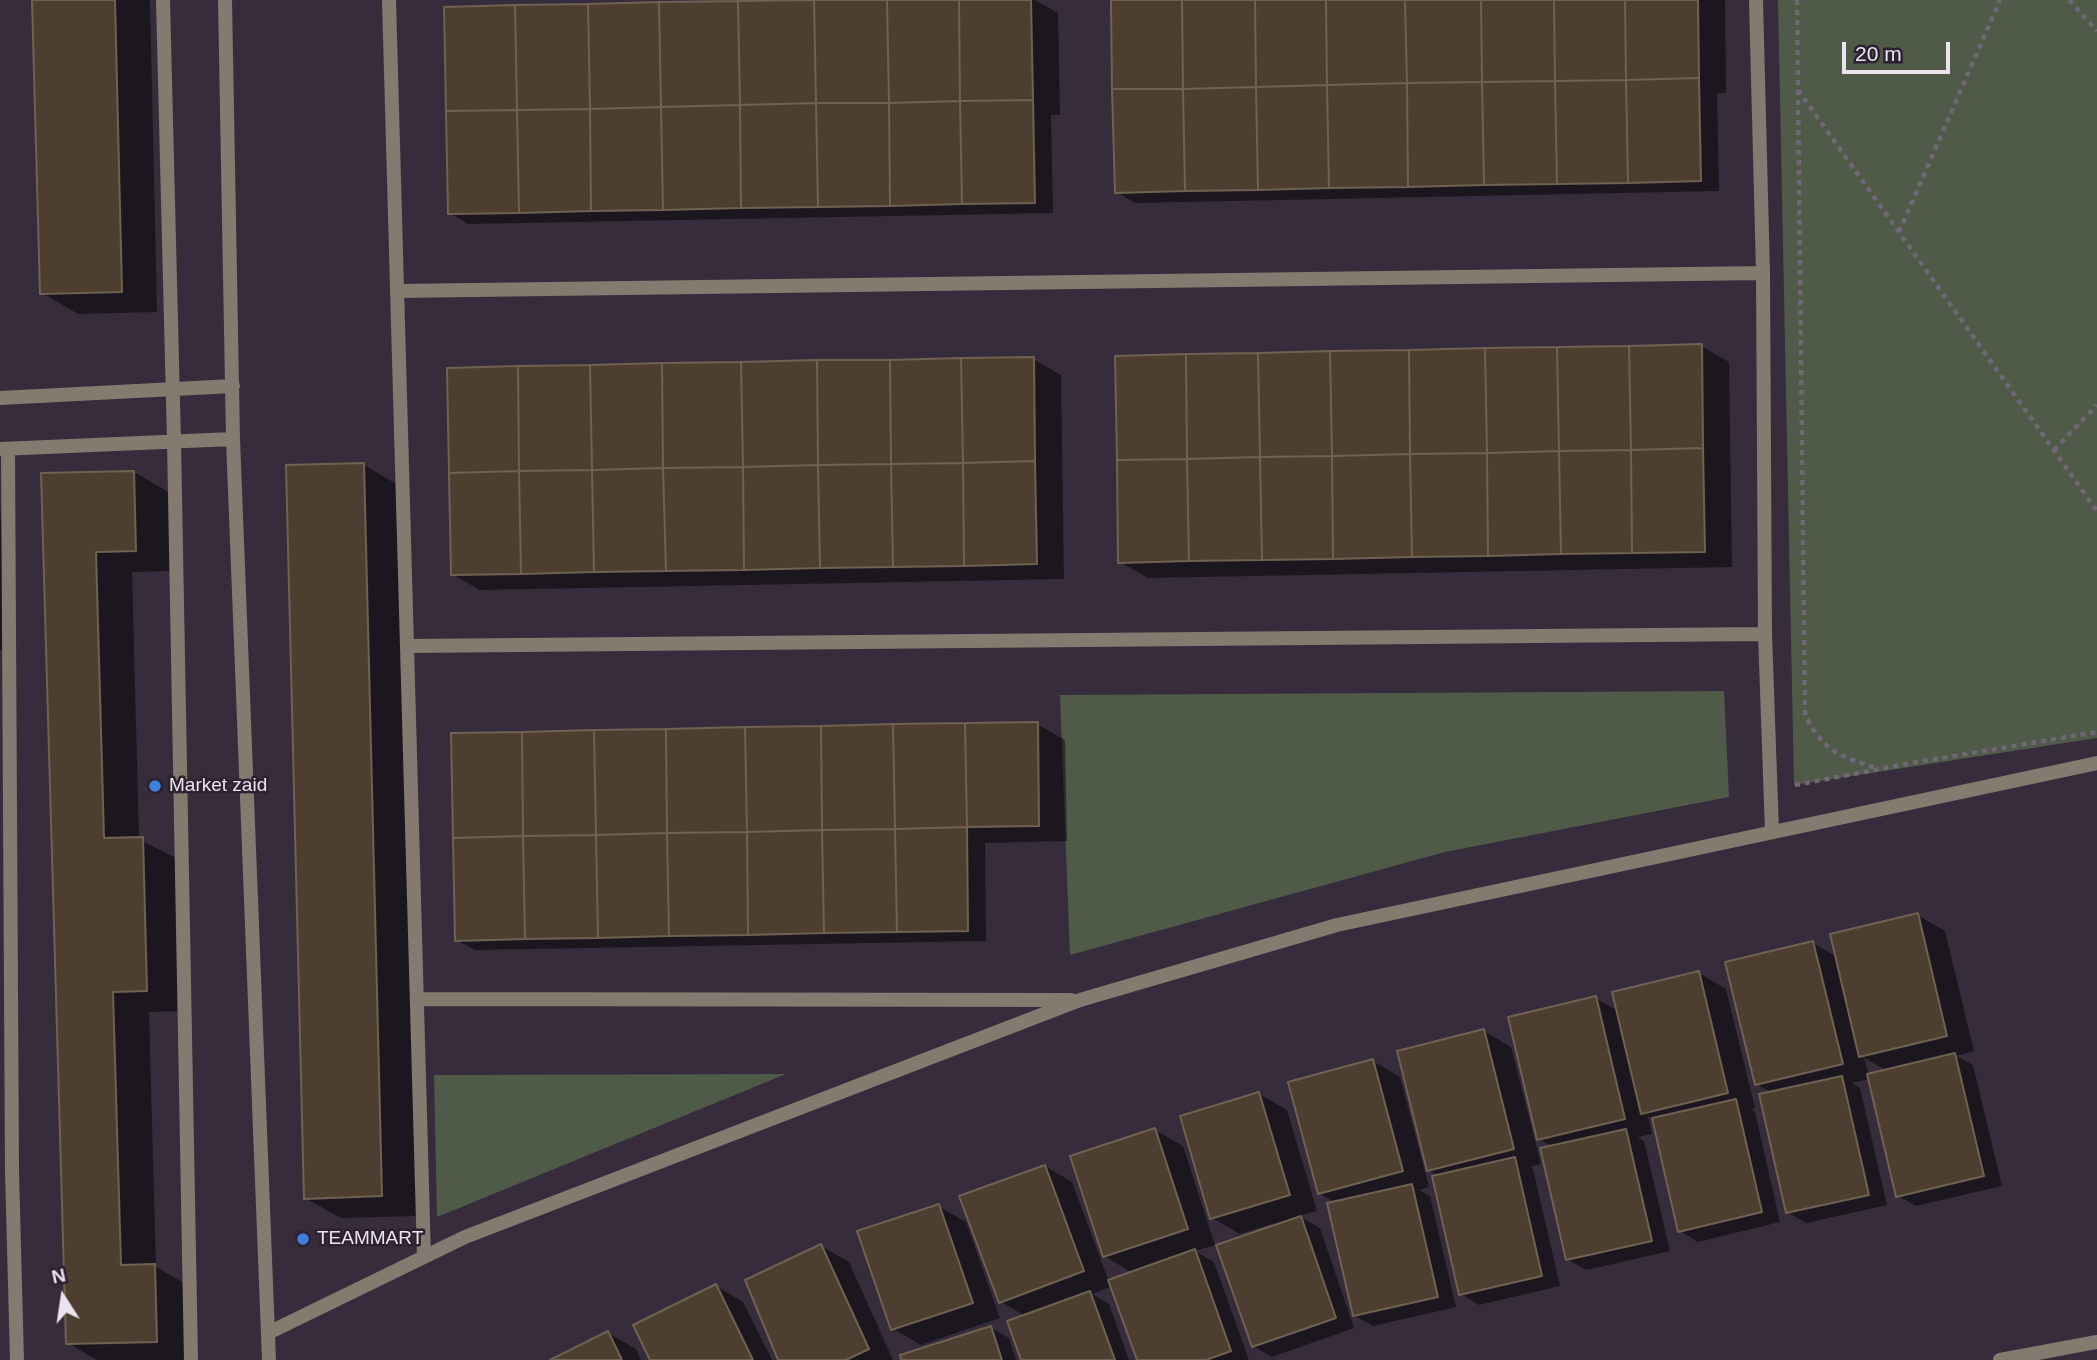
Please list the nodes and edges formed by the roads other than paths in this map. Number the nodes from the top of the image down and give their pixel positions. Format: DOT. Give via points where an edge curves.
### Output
graph roads {
  1 [pos="163,0"];
  2 [pos="225,0"];
  3 [pos="389,0"];
  4 [pos="1756,0"];
  5 [pos="1763,273"];
  6 [pos="398,291"];
  7 [pos="233,386"];
  8 [pos="173,389"];
  9 [pos="0,398"];
  10 [pos="233,439"];
  11 [pos="174,441"];
  12 [pos="4,449"];
  13 [pos="1765,634"];
  14 [pos="407,646"];
  15 [pos="2097,763"];
  16 [pos="1772,832"];
  17 [pos="5,887"];
  18 [pos="417,999"];
  19 [pos="1080,1000"];
  20 [pos="6,1171"];
  21 [pos="425,1257"];
  22 [pos="268,1333"];
  23 [pos="2097,1342"];
  24 [pos="17,1360"];
  25 [pos="191,1360"];
  26 [pos="269,1360"];
  27 [pos="2000,1360"];
  1 -- 8 [label="street"];
  2 -- 7 [label="street"];
  3 -- 6 [label="street"];
  4 -- 5 [label="street"];
  5 -- 6 [label="street"];
  5 -- 13 [label="street"];
  6 -- 14 [label="street"];
  7 -- 8 [label="street"];
  7 -- 10 [label="street"];
  8 -- 9 [label="street"];
  8 -- 11 [label="street"];
  10 -- 11 [label="street"];
  10 -- 22 [label="street"];
  11 -- 12 [label="street"];
  11 -- 25 [label="street"];
  12 -- 17 [label="street"];
  13 -- 14 [label="street"];
  13 -- 16 [label="street"];
  14 -- 18 [label="street"];
  15 -- 16 [label="street"];
  16 -- 19 [label="street" via="1337,925"];
  17 -- 20 [label="street"];
  18 -- 19 [label="street"];
  18 -- 21 [label="street"];
  19 -- 21 [label="street" via="465,1237"];
  20 -- 24 [label="street"];
  21 -- 22 [label="street"];
  22 -- 26 [label="street"];
  23 -- 27 [label="street"];
}
